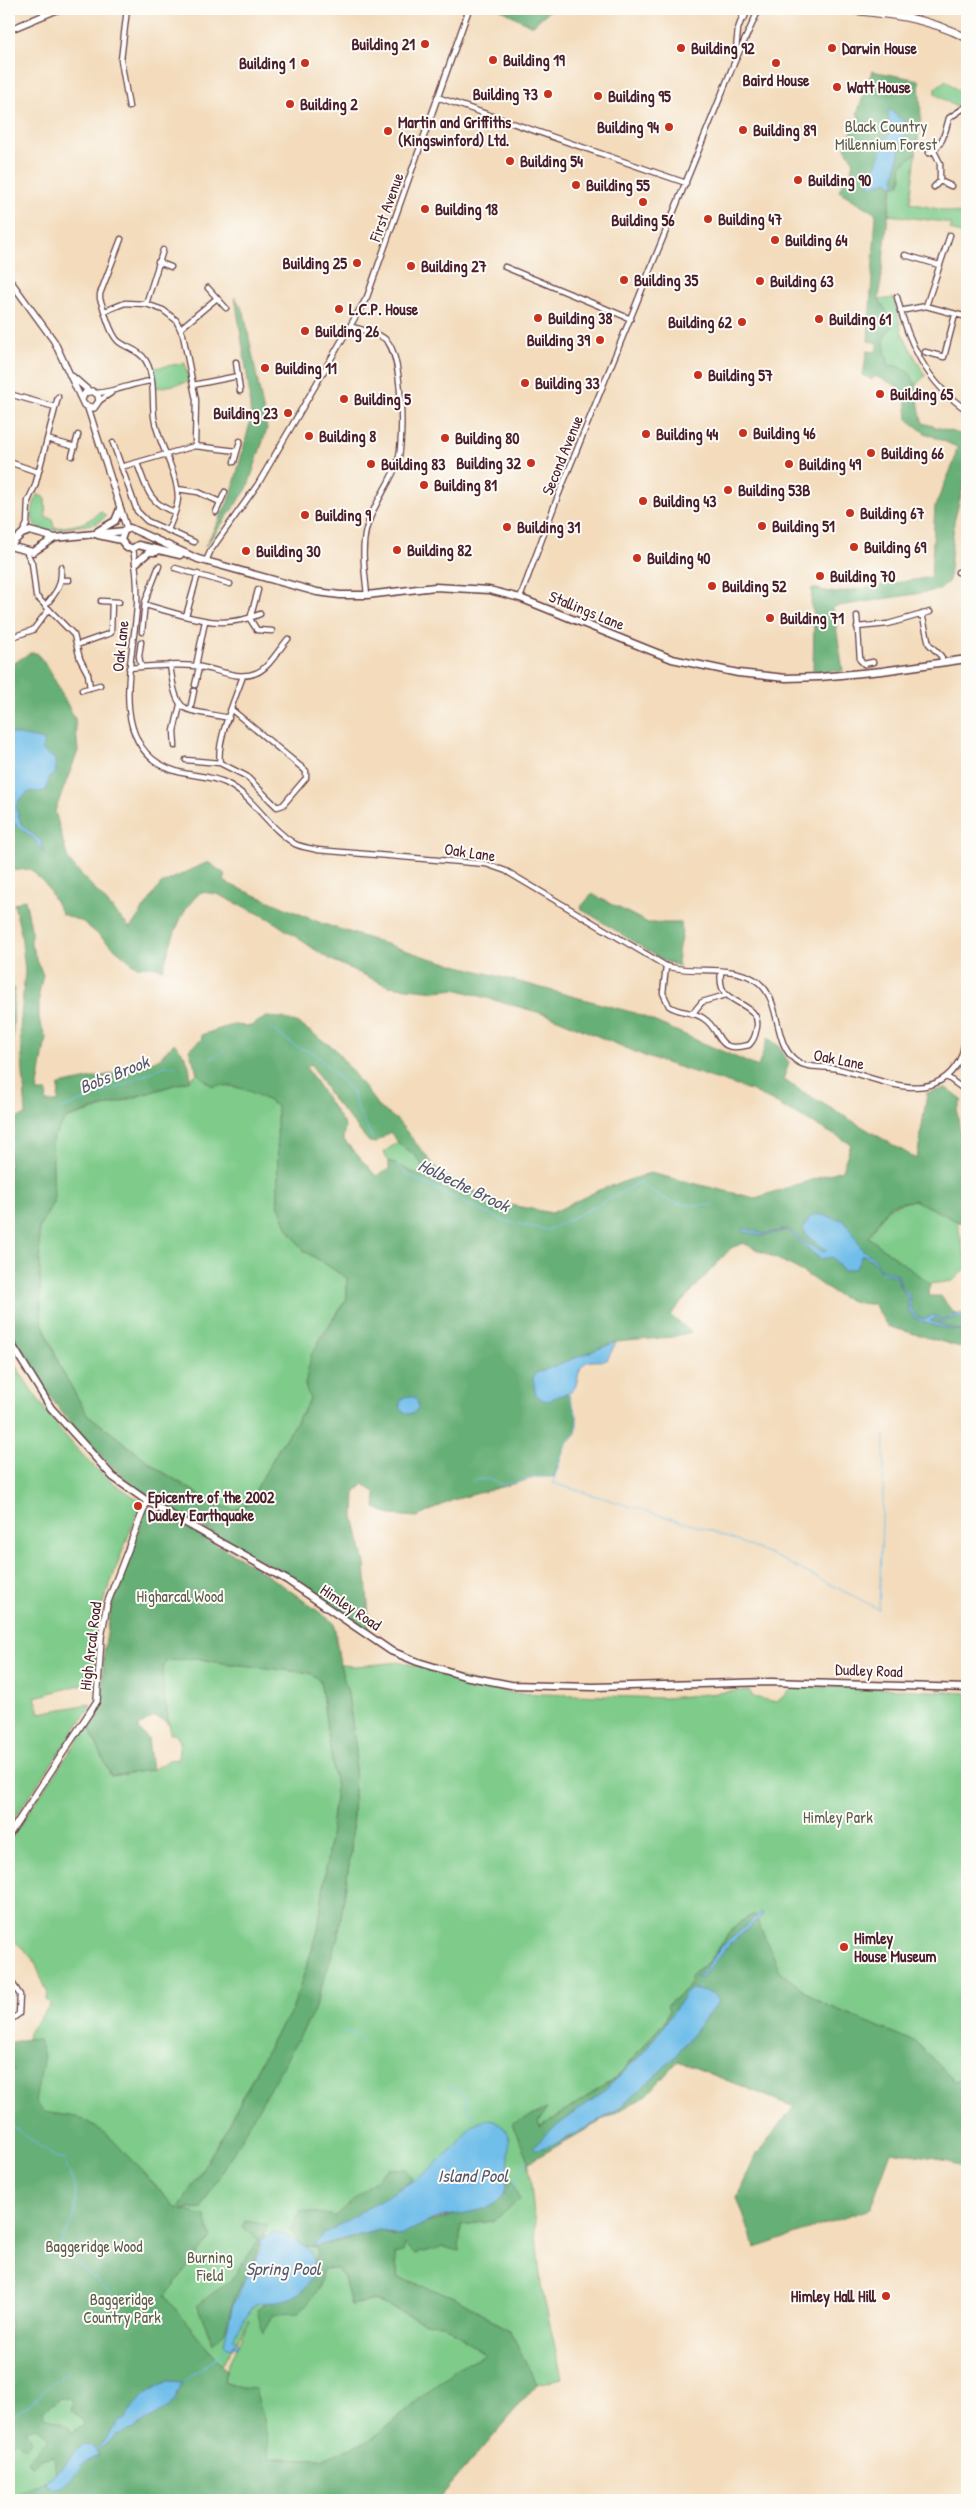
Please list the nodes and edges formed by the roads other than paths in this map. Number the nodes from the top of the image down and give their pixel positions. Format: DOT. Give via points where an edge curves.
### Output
graph roads {
  1 [pos="57,9"];
  2 [pos="127,9"];
  3 [pos="469,9"];
  4 [pos="746,9"];
  5 [pos="759,9"];
  6 [pos="764,9"];
  7 [pos="784,9"];
  8 [pos="815,9"];
  9 [pos="839,9"];
  10 [pos="892,11"];
  11 [pos="757,14"];
  12 [pos="9,30"];
  13 [pos="967,38"];
  14 [pos="734,62"];
  15 [pos="437,97"];
  16 [pos="967,106"];
  17 [pos="128,108"];
  18 [pos="934,151"];
  19 [pos="929,153"];
  20 [pos="940,181"];
  21 [pos="686,183"];
  22 [pos="951,186"];
  23 [pos="934,187"];
  24 [pos="950,235"];
  25 [pos="122,239"];
  26 [pos="163,250"];
  27 [pos="906,255"];
  28 [pos="158,262"];
  29 [pos="939,265"];
  30 [pos="171,267"];
  31 [pos="505,267"];
  32 [pos="9,279"];
  33 [pos="208,288"];
  34 [pos="897,297"];
  35 [pos="217,298"];
  36 [pos="146,304"];
  37 [pos="926,306"];
  38 [pos="226,308"];
  39 [pos="105,311"];
  40 [pos="900,311"];
  41 [pos="955,315"];
  42 [pos="967,317"];
  43 [pos="632,319"];
  44 [pos="350,326"];
  45 [pos="181,328"];
  46 [pos="925,352"];
  47 [pos="236,362"];
  48 [pos="72,376"];
  49 [pos="238,376"];
  50 [pos="152,381"];
  51 [pos="193,385"];
  52 [pos="89,391"];
  53 [pos="240,391"];
  54 [pos="112,392"];
  55 [pos="96,393"];
  56 [pos="9,394"];
  57 [pos="58,397"];
  58 [pos="82,399"];
  59 [pos="98,404"];
  60 [pos="55,407"];
  61 [pos="88,408"];
  62 [pos="967,410"];
  63 [pos="93,422"];
  64 [pos="78,435"];
  65 [pos="47,439"];
  66 [pos="240,441"];
  67 [pos="113,443"];
  68 [pos="195,446"];
  69 [pos="75,447"];
  70 [pos="237,452"];
  71 [pos="166,454"];
  72 [pos="72,456"];
  73 [pos="9,462"];
  74 [pos="137,462"];
  75 [pos="234,462"];
  76 [pos="121,468"];
  77 [pos="38,472"];
  78 [pos="177,489"];
  79 [pos="225,492"];
  80 [pos="220,502"];
  81 [pos="120,509"];
  82 [pos="175,512"];
  83 [pos="216,512"];
  84 [pos="27,524"];
  85 [pos="126,530"];
  86 [pos="168,530"];
  87 [pos="139,532"];
  88 [pos="35,533"];
  89 [pos="92,534"];
  90 [pos="22,535"];
  91 [pos="55,538"];
  92 [pos="121,540"];
  93 [pos="194,542"];
  94 [pos="9,546"];
  95 [pos="136,547"];
  96 [pos="37,548"];
  97 [pos="25,551"];
  98 [pos="162,551"];
  99 [pos="198,559"];
  100 [pos="206,562"];
  101 [pos="32,563"];
  102 [pos="136,563"];
  103 [pos="158,566"];
  104 [pos="61,567"];
  105 [pos="175,568"];
  106 [pos="958,572"];
  107 [pos="198,574"];
  108 [pos="967,574"];
  109 [pos="62,580"];
  110 [pos="69,580"];
  111 [pos="230,584"];
  112 [pos="258,590"];
  113 [pos="367,594"];
  114 [pos="520,598"];
  115 [pos="101,601"];
  116 [pos="112,602"];
  117 [pos="119,602"];
  118 [pos="145,605"];
  119 [pos="47,608"];
  120 [pos="930,612"];
  121 [pos="260,614"];
  122 [pos="922,614"];
  123 [pos="186,616"];
  124 [pos="857,616"];
  125 [pos="250,619"];
  126 [pos="205,620"];
  127 [pos="858,627"];
  128 [pos="272,631"];
  129 [pos="142,632"];
  130 [pos="9,638"];
  131 [pos="288,639"];
  132 [pos="141,642"];
  133 [pos="78,644"];
  134 [pos="967,659"];
  135 [pos="873,662"];
  136 [pos="943,662"];
  137 [pos="170,665"];
  138 [pos="141,666"];
  139 [pos="198,666"];
  140 [pos="129,668"];
  141 [pos="243,676"];
  142 [pos="100,685"];
  143 [pos="90,688"];
  144 [pos="82,690"];
  145 [pos="180,705"];
  146 [pos="190,710"];
  147 [pos="232,710"];
  148 [pos="229,718"];
  149 [pos="175,746"];
  150 [pos="186,760"];
  151 [pos="220,763"];
  152 [pos="666,966"];
  153 [pos="721,972"];
  154 [pos="726,995"];
  155 [pos="692,1014"];
  156 [pos="967,1028"];
  157 [pos="947,1077"];
  158 [pos="962,1088"];
  159 [pos="9,1340"];
  160 [pos="147,1501"];
  161 [pos="771,1682"];
  162 [pos="967,1688"];
  163 [pos="9,1835"];
  164 [pos="9,1978"];
  165 [pos="9,2021"];
  1 -- 12 [label="street"];
  2 -- 17 [label="street" via="121,60"];
  3 -- 15 [label="street, First Avenue"];
  4 -- 14 [label="street, Second Avenue" via="736,38"];
  5 -- 11 [label="street, Second Avenue"];
  6 -- 11 [label="street, Second Avenue"];
  7 -- 8 [label="street"];
  9 -- 10 [label="main road"];
  10 -- 13 [label="main road" via="926,20"];
  11 -- 14 [label="street, Second Avenue"];
  14 -- 21 [label="street, Second Avenue"];
  15 -- 21 [label="street"];
  15 -- 44 [label="street, First Avenue" via="367,297"];
  16 -- 18 [label="street" via="949,118 944,138"];
  18 -- 19 [label="street"];
  18 -- 20 [label="street" via="940,163"];
  20 -- 22 [label="street"];
  20 -- 23 [label="street"];
  21 -- 43 [label="street, Second Avenue"];
  24 -- 29 [label="street"];
  25 -- 39 [label="street" via="100,294"];
  26 -- 28 [label="street"];
  27 -- 29 [label="street"];
  28 -- 30 [label="street"];
  28 -- 36 [label="street"];
  29 -- 37 [label="street"];
  31 -- 43 [label="street"];
  32 -- 48 [label="street" via="54,341"];
  33 -- 35 [label="street"];
  34 -- 40 [label="street"];
  35 -- 38 [label="street"];
  35 -- 45 [label="street"];
  36 -- 39 [label="street" via="116,305"];
  36 -- 45 [label="street" via="170,315"];
  37 -- 40 [label="street"];
  37 -- 41 [label="street"];
  39 -- 50 [label="street" via="114,336 145,359"];
  40 -- 62 [label="street" via="916,355 950,398"];
  41 -- 42 [label="street"];
  41 -- 46 [label="street" via="944,357"];
  43 -- 114 [label="street, Second Avenue" via="558,496"];
  44 -- 100 [label="street, First Avenue" via="258,484"];
  44 -- 113 [label="street" via="384,338 389,344 403,417 398,461 372,513 365,535 363,550"];
  45 -- 51 [label="street"];
  47 -- 49 [label="street"];
  48 -- 52 [label="street"];
  48 -- 58 [label="street"];
  49 -- 51 [label="street"];
  49 -- 53 [label="street"];
  50 -- 54 [label="street"];
  50 -- 71 [label="street" via="154,418"];
  51 -- 68 [label="street" via="196,400"];
  52 -- 55 [label="street"];
  52 -- 58 [label="street"];
  54 -- 55 [label="street"];
  54 -- 59 [label="street"];
  55 -- 59 [label="street"];
  56 -- 60 [label="street"];
  57 -- 60 [label="street"];
  58 -- 61 [label="street"];
  59 -- 61 [label="street"];
  59 -- 63 [label="street"];
  60 -- 65 [label="street"];
  61 -- 63 [label="street"];
  63 -- 81 [label="street"];
  64 -- 69 [label="street"];
  65 -- 69 [label="street"];
  65 -- 77 [label="street"];
  66 -- 70 [label="street"];
  67 -- 76 [label="street"];
  68 -- 70 [label="street"];
  68 -- 71 [label="street"];
  69 -- 72 [label="street"];
  70 -- 75 [label="street"];
  71 -- 74 [label="street"];
  71 -- 78 [label="street"];
  73 -- 77 [label="street"];
  74 -- 76 [label="street"];
  74 -- 82 [label="street" via="151,497 160,506"];
  76 -- 86 [label="street" via="138,511 147,521"];
  77 -- 84 [label="street" via="28,501"];
  78 -- 80 [label="street" via="198,492"];
  78 -- 82 [label="street"];
  79 -- 80 [label="street"];
  80 -- 83 [label="street"];
  81 -- 85 [label="street"];
  81 -- 89 [label="main road" via="115,521"];
  82 -- 86 [label="street"];
  84 -- 88 [label="street"];
  84 -- 90 [label="street"];
  85 -- 87 [label="main road" via="133,528"];
  85 -- 89 [label="main road"];
  85 -- 92 [label="main road"];
  86 -- 93 [label="street"];
  87 -- 95 [label="main road" via="141,540"];
  87 -- 99 [label="main road"];
  88 -- 90 [label="main road"];
  88 -- 91 [label="main road"];
  88 -- 96 [label="main road" via="40,543"];
  89 -- 91 [label="main road"];
  89 -- 92 [label="main road"];
  90 -- 94 [label="main road"];
  90 -- 97 [label="main road" via="19,544"];
  91 -- 96 [label="main road"];
  92 -- 95 [label="main road" via="127,548"];
  94 -- 97 [label="main road"];
  95 -- 98 [label="main road"];
  95 -- 102 [label="street, Oak Lane"];
  96 -- 97 [label="main road"];
  96 -- 101 [label="street"];
  97 -- 101 [label="street"];
  98 -- 99 [label="main road"];
  98 -- 102 [label="main road" via="149,552"];
  99 -- 100 [label="main road, Stallings Lane"];
  100 -- 113 [label="main road, Stallings Lane" via="303,590 340,596"];
  101 -- 119 [label="street" via="36,596"];
  102 -- 140 [label="street, Oak Lane" via="137,605"];
  103 -- 118 [label="street"];
  104 -- 109 [label="street"];
  105 -- 107 [label="street"];
  106 -- 108 [label="street"];
  107 -- 111 [label="street"];
  107 -- 123 [label="street"];
  109 -- 110 [label="street"];
  109 -- 119 [label="street"];
  112 -- 125 [label="street"];
  113 -- 114 [label="main road, Stallings Lane" via="435,587 489,590"];
  114 -- 136 [label="main road, Stallings Lane" via="672,658 738,673 786,678"];
  115 -- 116 [label="street"];
  116 -- 117 [label="street"];
  116 -- 133 [label="street" via="111,633"];
  118 -- 123 [label="street"];
  118 -- 129 [label="street"];
  119 -- 130 [label="street" via="33,630"];
  119 -- 133 [label="street" via="70,630"];
  120 -- 122 [label="street"];
  121 -- 125 [label="street"];
  122 -- 127 [label="street" via="884,625"];
  122 -- 136 [label="street" via="929,644"];
  123 -- 126 [label="street"];
  124 -- 127 [label="street"];
  125 -- 126 [label="street" via="229,624"];
  125 -- 128 [label="street" via="257,630"];
  126 -- 139 [label="street"];
  127 -- 135 [label="street" via="860,660 864,664"];
  131 -- 141 [label="street" via="264,668"];
  132 -- 138 [label="street"];
  133 -- 143 [label="street"];
  134 -- 136 [label="main road, Stallings Lane"];
  137 -- 138 [label="street"];
  137 -- 139 [label="street"];
  137 -- 145 [label="street"];
  138 -- 140 [label="street"];
  139 -- 141 [label="street"];
  139 -- 146 [label="street"];
  140 -- 152 [label="street, Oak Lane" via="129,711 133,732 145,752 170,770 226,783 296,844 316,850 486,864 537,887"];
  141 -- 147 [label="street"];
  142 -- 143 [label="street"];
  143 -- 144 [label="street"];
  145 -- 146 [label="street"];
  145 -- 149 [label="street" via="174,731"];
  146 -- 148 [label="street"];
  147 -- 148 [label="street"];
  147 -- 151 [label="street" via="306,771 306,778 278,807 246,776"];
  148 -- 151 [label="street" via="219,755"];
  150 -- 151 [label="street"];
  152 -- 153 [label="street, Oak Lane"];
  152 -- 155 [label="street" via="662,993 665,999 674,1009"];
  153 -- 154 [label="street" via="720,981"];
  153 -- 157 [label="street, Oak Lane" via="740,974 758,982 766,990 782,1038 790,1056 796,1061 820,1069 836,1068 908,1088 930,1085"];
  154 -- 155 [label="street" via="702,1002"];
  154 -- 155 [label="street" via="752,1011 757,1020 749,1045 728,1047 718,1040 707,1022"];
  156 -- 157 [label="street" via="959,1060"];
  157 -- 158 [label="street"];
  159 -- 160 [label="main road, Himley Road" via="51,1408 80,1442 113,1477"];
  160 -- 161 [label="main road, Himley Road" via="287,1580 391,1651 464,1676 511,1685 557,1687"];
  160 -- 163 [label="street, High Arcal Road" via="107,1604 101,1637 97,1701"];
  161 -- 162 [label="main road, Dudley Road"];
  164 -- 165 [label="street" via="21,1999 19,2014"];
}
